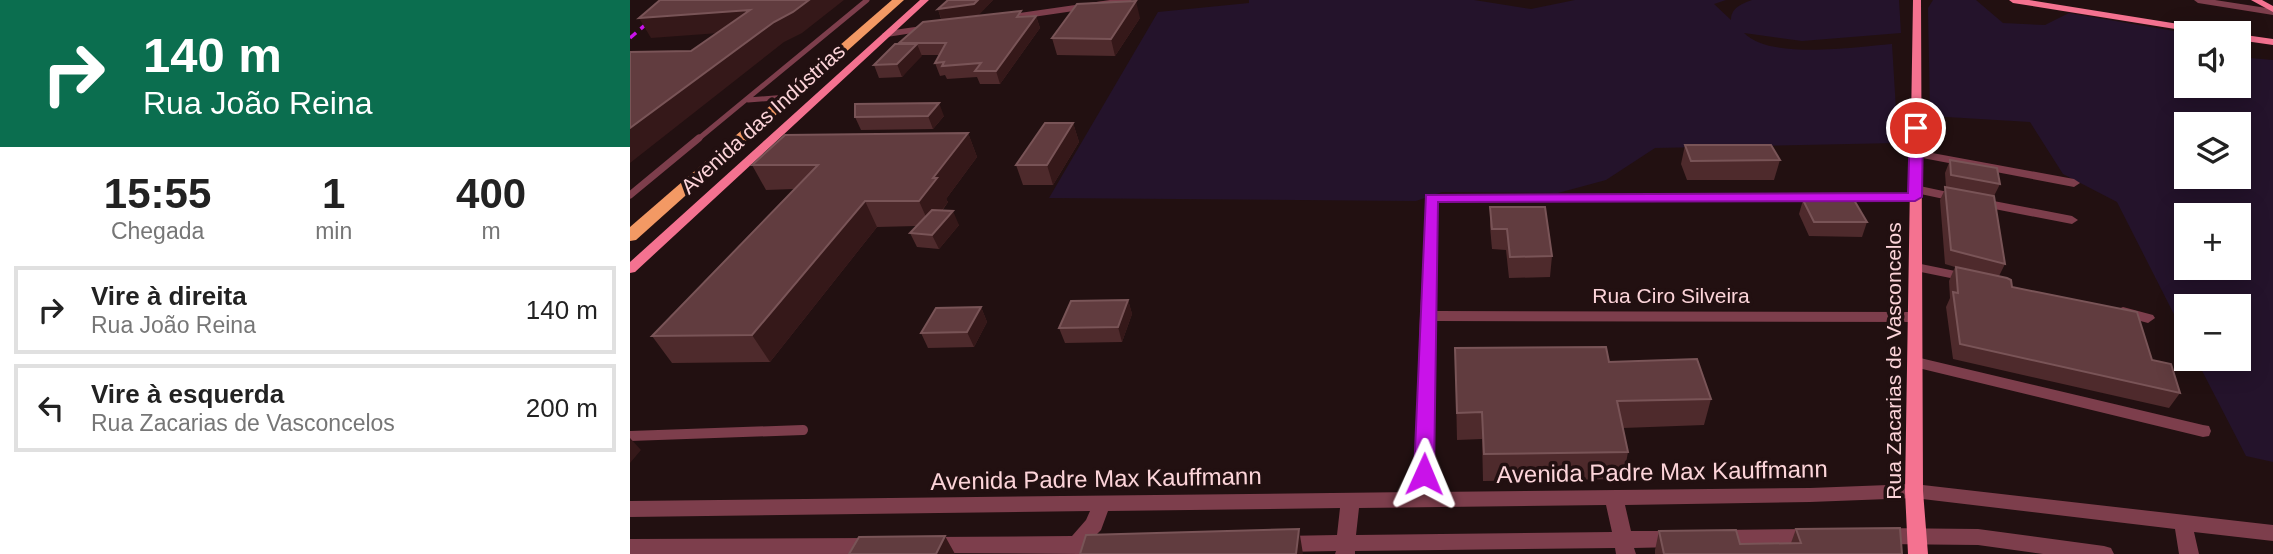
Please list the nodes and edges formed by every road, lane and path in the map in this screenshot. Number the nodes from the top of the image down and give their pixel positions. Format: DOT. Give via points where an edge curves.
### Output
graph roads {
  1 [pos="867,0"];
  2 [pos="899,0"];
  3 [pos="925,0"];
  4 [pos="1128,0"];
  5 [pos="1917,0"];
  6 [pos="2013,0"];
  7 [pos="2198,0"];
  8 [pos="2255,0"];
  9 [pos="2273,11"];
  10 [pos="994,19"];
  11 [pos="2174,26"];
  12 [pos="940,27"];
  13 [pos="887,34"];
  14 [pos="2251,39"];
  15 [pos="2273,43"];
  16 [pos="787,97"];
  17 [pos="747,100"];
  18 [pos="1916,154"];
  19 [pos="2074,183"];
  20 [pos="1915,193"];
  21 [pos="630,195"];
  22 [pos="2072,220"];
  23 [pos="630,236"];
  24 [pos="1916,267"];
  25 [pos="630,269"];
  26 [pos="1984,282"];
  27 [pos="2107,309"];
  28 [pos="1427,316"];
  29 [pos="1915,317"];
  30 [pos="2148,318"];
  31 [pos="1916,362"];
  32 [pos="803,430"];
  33 [pos="2203,431"];
  34 [pos="630,436"];
  35 [pos="1914,491"];
  36 [pos="1614,498"];
  37 [pos="1350,501"];
  38 [pos="1423,501"];
  39 [pos="1102,503"];
  40 [pos="630,509"];
  41 [pos="2183,522"];
  42 [pos="2273,533"];
  43 [pos="1865,536"];
  44 [pos="1826,537"];
  45 [pos="1115,544"];
  46 [pos="1265,544"];
  47 [pos="1918,545"];
  48 [pos="1624,547"];
  49 [pos="638,549"];
  50 [pos="1073,549"];
  51 [pos="1346,549"];
  52 [pos="2104,554"];
  53 [pos="2189,554"];
  1 -- 17 [label="lane"];
  2 -- 16 [label="main road, Avenida das Indústrias"];
  3 -- 13 [label="street, Avenida das Indústrias"];
  4 -- 10 [label="street"];
  5 -- 18 [label="street, Rua Zacarias de Vasconcelos"];
  6 -- 11 [label="street"];
  7 -- 9 [label="street"];
  8 -- 9 [label="street"];
  12 -- 13 [label="street"];
  13 -- 25 [label="street, Avenida das Indústrias"];
  14 -- 15 [label="street"];
  16 -- 17 [label="lane"];
  16 -- 23 [label="main road, Avenida das Indústrias"];
  17 -- 21 [label="lane"];
  18 -- 19 [label="street"];
  18 -- 20 [label="street, Rua Zacarias de Vasconcelos"];
  20 -- 22 [label="street"];
  20 -- 24 [label="street, Rua Zacarias de Vasconcelos"];
  20 -- 28 [label="street" via="1431,198"];
  24 -- 26 [label="street"];
  24 -- 29 [label="street, Rua Zacarias de Vasconcelos"];
  27 -- 30 [label="street"];
  28 -- 29 [label="street, Rua Ciro Silveira"];
  28 -- 38 [label="street"];
  29 -- 31 [label="street, Rua Zacarias de Vasconcelos"];
  31 -- 33 [label="street"];
  31 -- 35 [label="street, Rua Zacarias de Vasconcelos"];
  32 -- 34 [label="lane"];
  35 -- 36 [label="street, Avenida Padre Max Kauffmann"];
  35 -- 41 [label="street, Avenida Padre Max Kauffmann"];
  35 -- 47 [label="street, Rua Zacarias de Vasconcelos"];
  36 -- 38 [label="street, Avenida Padre Max Kauffmann"];
  36 -- 48 [label="street"];
  37 -- 38 [label="street, Avenida Padre Max Kauffmann"];
  37 -- 39 [label="street, Avenida Padre Max Kauffmann"];
  37 -- 51 [label="street"];
  39 -- 40 [label="street, Avenida Padre Max Kauffmann"];
  39 -- 50 [label="street" via="1094,524"];
  41 -- 42 [label="street, Avenida Padre Max Kauffmann"];
  41 -- 53 [label="street"];
  43 -- 47 [label="street"];
  44 -- 48 [label="street" via="1697,538"];
  45 -- 50 [label="street"];
  46 -- 51 [label="street"];
  47 -- 52 [label="street" via="1978,537"];
  48 -- 51 [label="street"];
  49 -- 50 [label="street"];
}
